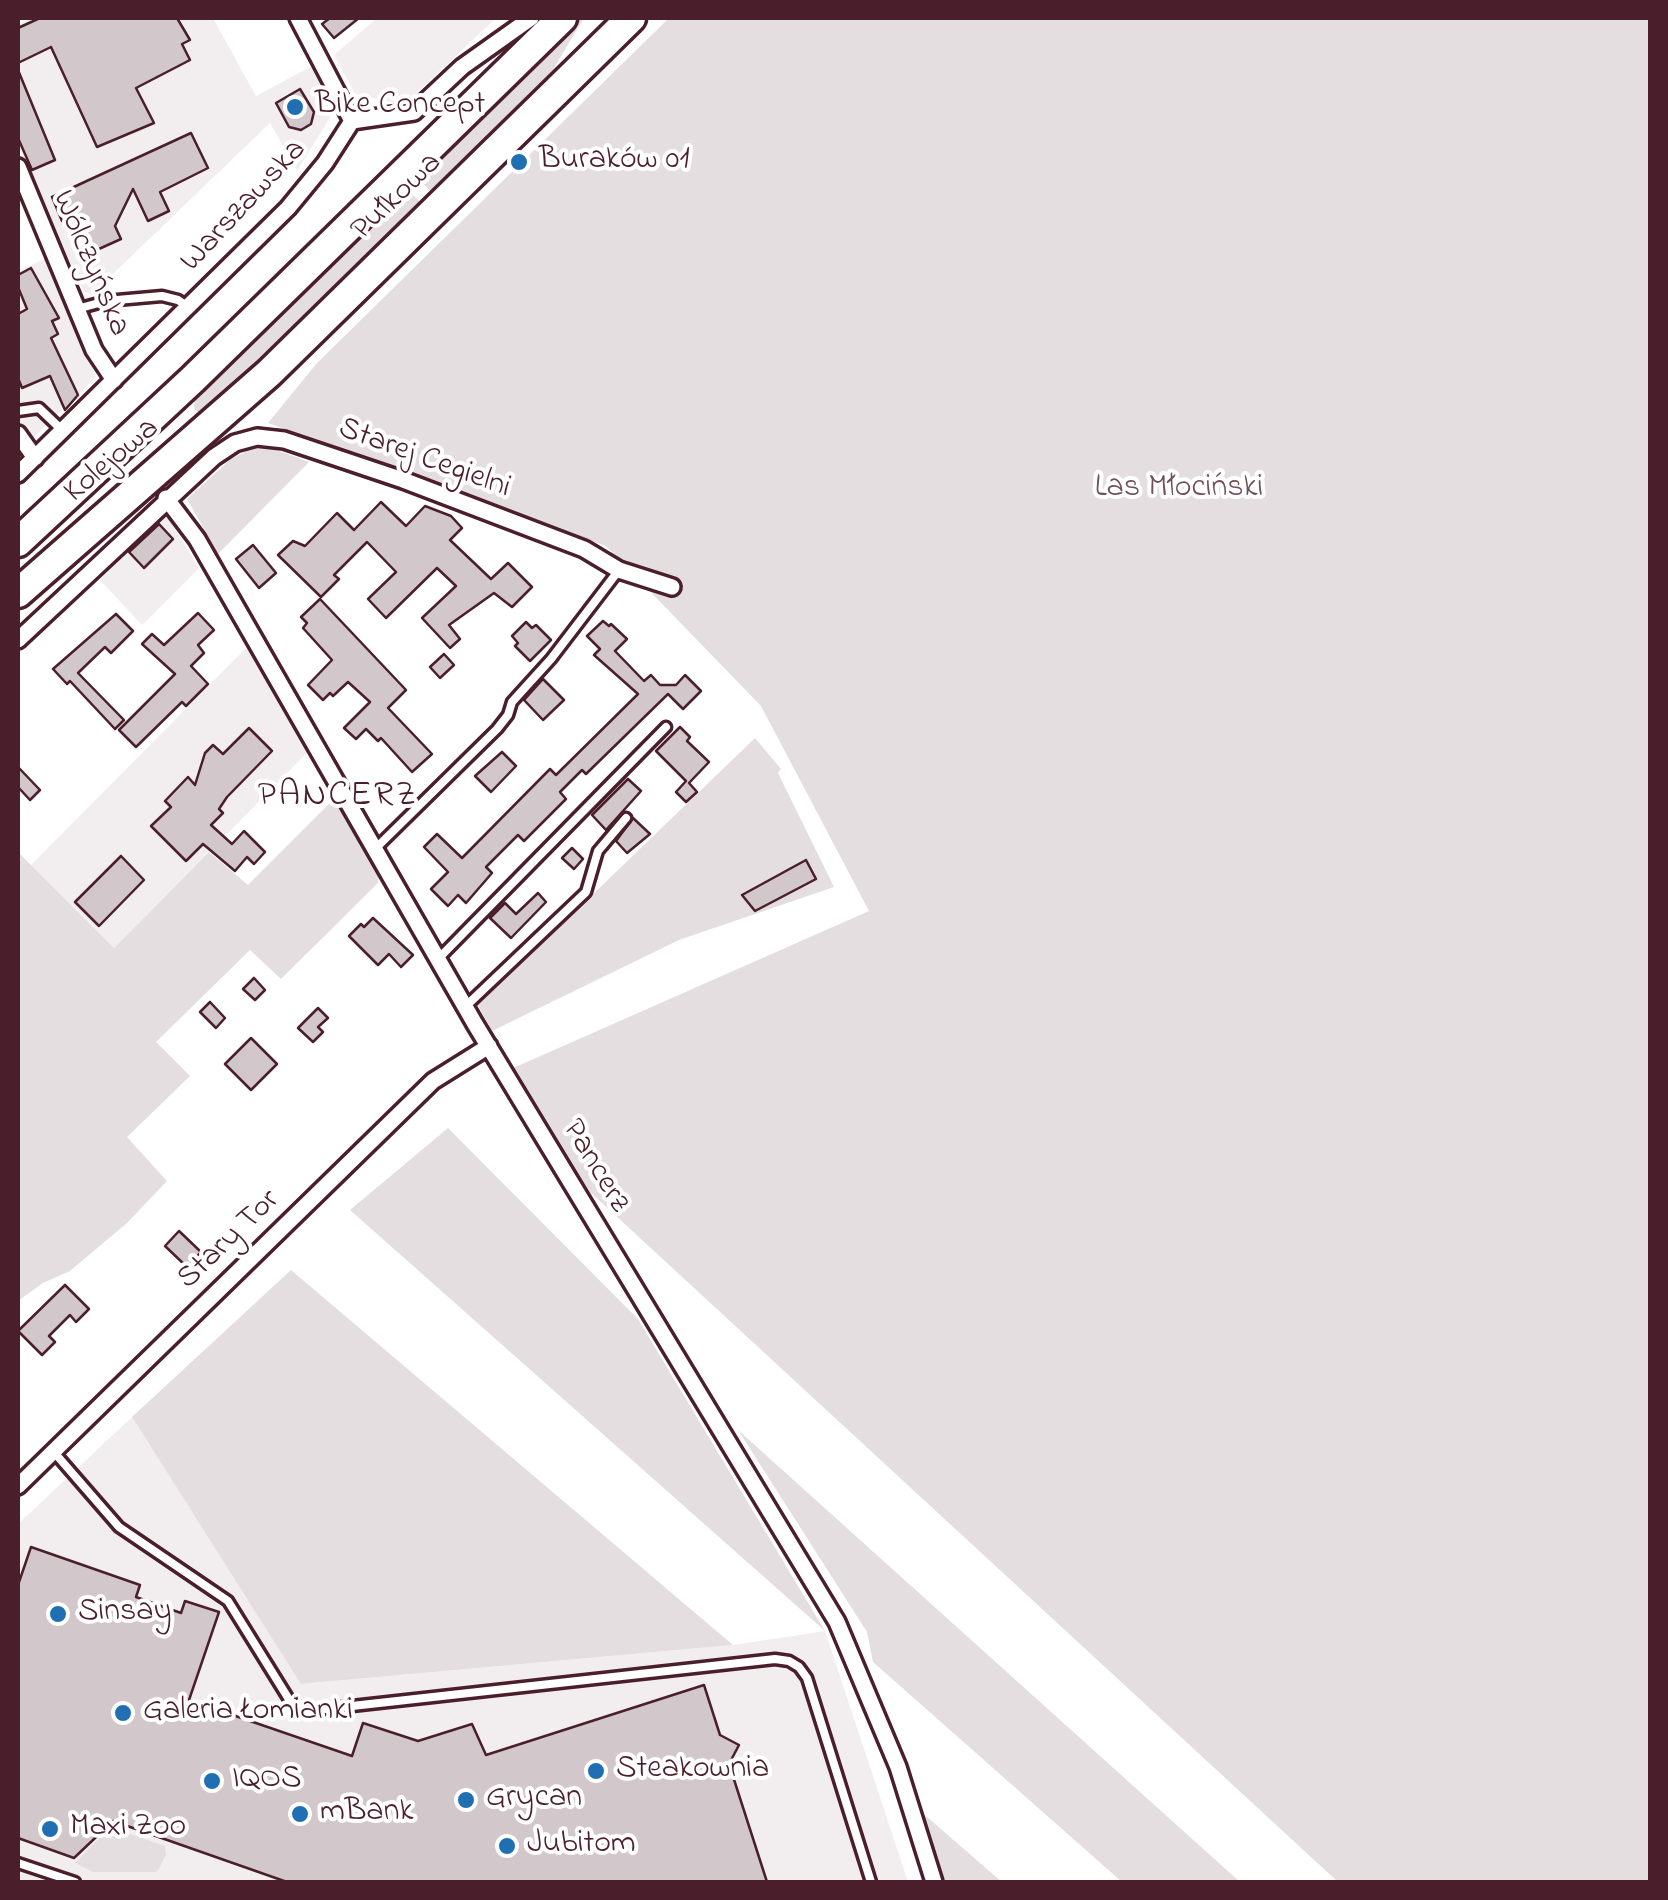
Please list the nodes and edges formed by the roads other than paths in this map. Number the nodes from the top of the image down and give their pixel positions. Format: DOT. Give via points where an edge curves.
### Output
graph roads {
  1 [pos="298,18"];
  2 [pos="531,18"];
  3 [pos="562,18"];
  4 [pos="631,18"];
  5 [pos="352,121"];
  6 [pos="18,167"];
  7 [pos="188,307"];
  8 [pos="76,309"];
  9 [pos="114,380"];
  10 [pos="176,395"];
  11 [pos="18,411"];
  12 [pos="210,425"];
  13 [pos="63,431"];
  14 [pos="18,434"];
  15 [pos="34,458"];
  16 [pos="18,474"];
  17 [pos="166,498"];
  18 [pos="18,542"];
  19 [pos="619,570"];
  20 [pos="672,587"];
  21 [pos="18,593"];
  22 [pos="18,640"];
  23 [pos="666,726"];
  24 [pos="626,818"];
  25 [pos="376,848"];
  26 [pos="439,958"];
  27 [pos="466,1006"];
  28 [pos="488,1046"];
  29 [pos="53,1451"];
  30 [pos="18,1486"];
  31 [pos="18,1863"];
  32 [pos="74,1882"];
  33 [pos="871,1882"];
  34 [pos="934,1882"];
  1 -- 5 [label="street"];
  2 -- 5 [label="street" via="462,67 418,110"];
  3 -- 10 [label="highway, Pułkowa"];
  4 -- 12 [label="highway, Pułkowa"];
  5 -- 7 [label="street, Warszawska" via="298,198"];
  6 -- 8 [label="street, Wólczyńska"];
  7 -- 8 [label="lane" via="162,296"];
  7 -- 9 [label="street, Warszawska"];
  8 -- 9 [label="street, Wólczyńska"];
  9 -- 13 [label="street, Warszawska"];
  10 -- 18 [label="highway, Kolejowa"];
  11 -- 13 [label="lane" via="38,408"];
  12 -- 21 [label="highway, Kolejowa"];
  13 -- 15 [label="street, Warszawska"];
  14 -- 15 [label="street"];
  15 -- 16 [label="street, Warszawska"];
  17 -- 19 [label="street, Starej Cegielni" via="235,443 275,438 466,503 584,549"];
  17 -- 22 [label="street, Starej Cegielni"];
  17 -- 25 [label="street, Pancerz"];
  19 -- 20 [label="street, Starej Cegielni"];
  19 -- 25 [label="lane" via="497,729"];
  23 -- 26 [label="lane"];
  24 -- 27 [label="lane" via="598,852 586,892"];
  25 -- 26 [label="street, Pancerz"];
  26 -- 27 [label="street, Pancerz"];
  27 -- 28 [label="street, Pancerz"];
  28 -- 29 [label="street, Stary Tor" via="433,1082"];
  28 -- 34 [label="street, Pancerz" via="837,1622 898,1767"];
  29 -- 30 [label="street, Stary Tor"];
  29 -- 33 [label="lane" via="119,1527 228,1600 290,1701 307,1711 789,1661 807,1678"];
  31 -- 32 [label="lane"];
}
